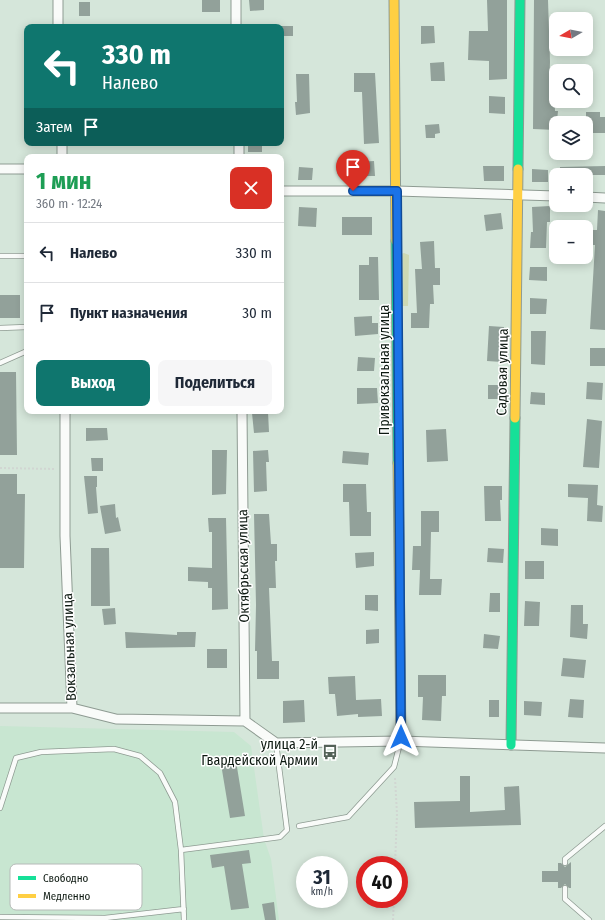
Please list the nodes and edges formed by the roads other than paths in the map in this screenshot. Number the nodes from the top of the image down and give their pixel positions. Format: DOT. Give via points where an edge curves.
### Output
graph roads {
  1 [pos="58,0"];
  2 [pos="236,0"];
  3 [pos="394,0"];
  4 [pos="520,0"];
  5 [pos="58,24"];
  6 [pos="236,24"];
  7 [pos="0,169"];
  8 [pos="24,169"];
  9 [pos="284,191"];
  10 [pos="397,191"];
  11 [pos="519,195"];
  12 [pos="549,196"];
  13 [pos="593,197"];
  14 [pos="605,198"];
  15 [pos="0,256"];
  16 [pos="24,256"];
  17 [pos="24,327"];
  18 [pos="0,328"];
  19 [pos="24,352"];
  20 [pos="0,363"];
  21 [pos="65,414"];
  22 [pos="242,414"];
  23 [pos="0,708"];
  24 [pos="72,708"];
  25 [pos="245,722"];
  26 [pos="401,741"];
  27 [pos="276,743"];
  28 [pos="511,745"];
  29 [pos="605,748"];
  30 [pos="0,808"];
  31 [pos="300,826"];
  32 [pos="605,826"];
  33 [pos="181,850"];
  34 [pos="565,863"];
  35 [pos="565,888"];
  36 [pos="184,909"];
  37 [pos="0,917"];
  38 [pos="184,920"];
  39 [pos="589,920"];
  1 -- 5 [label="street"];
  2 -- 6 [label="street"];
  3 -- 10 [label="street, Привокзальная улица"];
  4 -- 11 [label="street, Садовая улица"];
  7 -- 8 [label="street"];
  9 -- 10 [label="street"];
  10 -- 11 [label="street"];
  10 -- 26 [label="street, Привокзальная улица"];
  11 -- 12 [label="street"];
  11 -- 28 [label="street, Садовая улица"];
  13 -- 14 [label="street"];
  15 -- 16 [label="lane"];
  17 -- 18 [label="lane"];
  19 -- 20 [label="lane"];
  21 -- 24 [label="street, Вокзальная улица" via="65,536"];
  22 -- 25 [label="street, Октябрьская улица"];
  23 -- 24 [label="street"];
  24 -- 25 [label="street, Вокзальная улица" via="116,720"];
  25 -- 27 [label="street"];
  26 -- 27 [label="street"];
  26 -- 28 [label="street"];
  26 -- 31 [label="lane" via="394,767 348,817"];
  27 -- 33 [label="lane" via="288,830 280,837"];
  28 -- 29 [label="street"];
  30 -- 33 [label="lane" via="16,758 41,752 114,749 140,756 160,773 175,802"];
  32 -- 34 [label="lane" via="565,859"];
  33 -- 36 [label="lane"];
  35 -- 39 [label="lane" via="565,899"];
  36 -- 37 [label="lane" via="106,918"];
  36 -- 38 [label="lane"];
}
